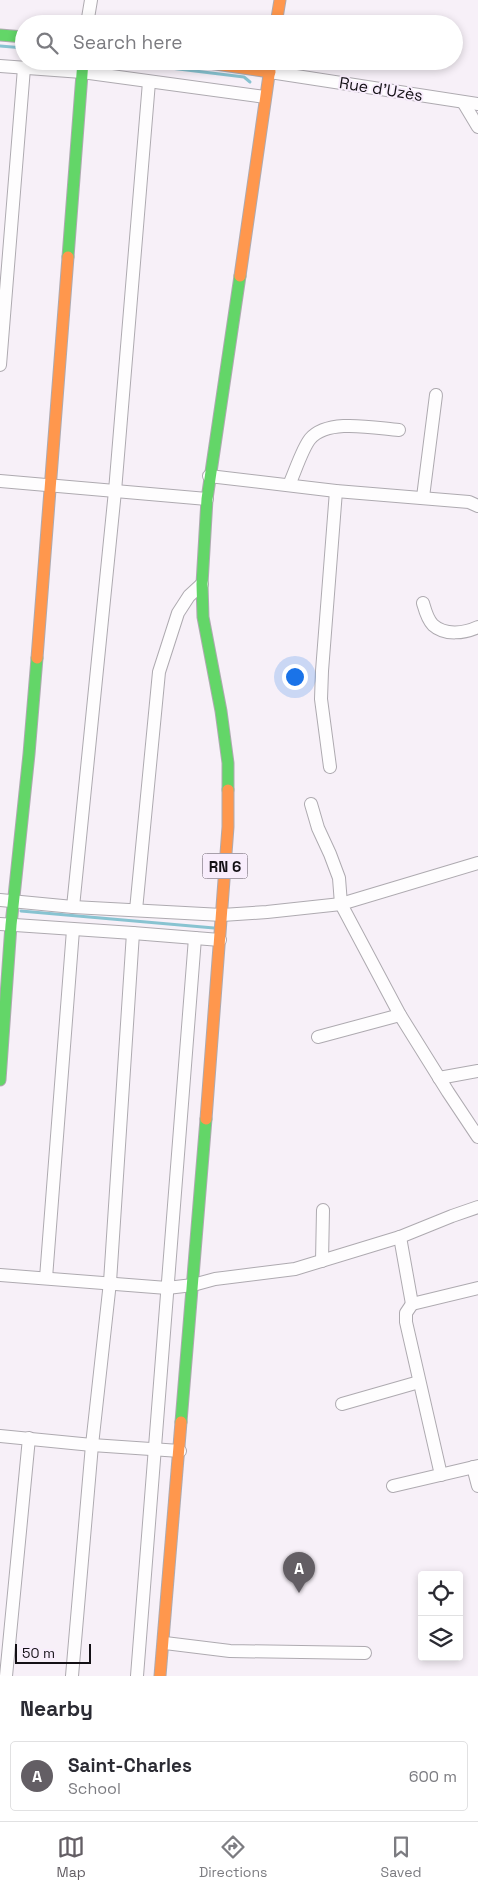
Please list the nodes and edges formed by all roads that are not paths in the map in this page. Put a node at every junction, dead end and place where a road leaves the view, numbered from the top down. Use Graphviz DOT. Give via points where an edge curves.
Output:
graph roads {
  1 [pos="91,0"];
  2 [pos="280,0"];
  3 [pos="89,15"];
  4 [pos="278,15"];
  5 [pos="0,35"];
  6 [pos="15,36"];
  7 [pos="0,66"];
  8 [pos="15,67"];
  9 [pos="24,70"];
  10 [pos="83,70"];
  11 [pos="96,70"];
  12 [pos="270,70"];
  13 [pos="287,70"];
  14 [pos="149,82"];
  15 [pos="265,97"];
  16 [pos="463,102"];
  17 [pos="478,104"];
  18 [pos="478,127"];
  19 [pos="0,365"];
  20 [pos="436,395"];
  21 [pos="399,430"];
  22 [pos="209,476"];
  23 [pos="0,481"];
  24 [pos="289,485"];
  25 [pos="52,486"];
  26 [pos="115,491"];
  27 [pos="336,491"];
  28 [pos="423,497"];
  29 [pos="207,499"];
  30 [pos="478,506"];
  31 [pos="202,584"];
  32 [pos="423,603"];
  33 [pos="478,627"];
  34 [pos="330,766"];
  35 [pos="310,804"];
  36 [pos="478,863"];
  37 [pos="0,900"];
  38 [pos="13,901"];
  39 [pos="341,904"];
  40 [pos="74,907"];
  41 [pos="136,910"];
  42 [pos="222,915"];
  43 [pos="5,924"];
  44 [pos="73,930"];
  45 [pos="133,932"];
  46 [pos="195,938"];
  47 [pos="220,940"];
  48 [pos="400,1015"];
  49 [pos="318,1038"];
  50 [pos="478,1071"];
  51 [pos="439,1078"];
  52 [pos="0,1080"];
  53 [pos="478,1137"];
  54 [pos="478,1208"];
  55 [pos="323,1210"];
  56 [pos="400,1237"];
  57 [pos="322,1262"];
  58 [pos="0,1275"];
  59 [pos="46,1278"];
  60 [pos="110,1282"];
  61 [pos="194,1285"];
  62 [pos="167,1288"];
  63 [pos="478,1288"];
  64 [pos="412,1304"];
  65 [pos="419,1382"];
  66 [pos="342,1404"];
  67 [pos="0,1436"];
  68 [pos="29,1438"];
  69 [pos="92,1445"];
  70 [pos="154,1450"];
  71 [pos="180,1451"];
  72 [pos="476,1466"];
  73 [pos="441,1476"];
  74 [pos="393,1486"];
  75 [pos="478,1486"];
  76 [pos="164,1643"];
  77 [pos="365,1653"];
  78 [pos="6,1676"];
  79 [pos="72,1676"];
  80 [pos="137,1676"];
  81 [pos="160,1676"];
  1 -- 3 [label="street"];
  2 -- 4 [label="main road"];
  5 -- 6 [label="main road"];
  7 -- 8 [label="street"];
  9 -- 19 [label="street"];
  10 -- 25 [label="main road"];
  11 -- 14 [label="street"];
  12 -- 15 [label="main road, RN 6"];
  13 -- 16 [label="street, Rue d'Uzès"];
  14 -- 15 [label="street"];
  14 -- 26 [label="street"];
  15 -- 22 [label="main road, RN 6"];
  16 -- 17 [label="street, Rue d'Uzès"];
  16 -- 18 [label="street"];
  20 -- 28 [label="street"];
  21 -- 24 [label="street" via="333,426 320,430 309,440"];
  22 -- 24 [label="street"];
  22 -- 29 [label="main road, RN 6"];
  23 -- 25 [label="street"];
  24 -- 27 [label="street"];
  25 -- 26 [label="street"];
  25 -- 38 [label="main road"];
  26 -- 29 [label="street"];
  26 -- 40 [label="street"];
  27 -- 28 [label="street"];
  27 -- 34 [label="street" via="322,672"];
  28 -- 30 [label="street"];
  29 -- 31 [label="main road, RN 6"];
  31 -- 41 [label="street" via="178,613 159,672"];
  31 -- 42 [label="main road, RN 6" via="203,617 228,763 228,827"];
  32 -- 33 [label="street" via="432,624 442,630 454,633"];
  35 -- 39 [label="street" via="339,878"];
  36 -- 39 [label="street"];
  37 -- 38 [label="street"];
  38 -- 40 [label="street"];
  38 -- 43 [label="main road"];
  39 -- 42 [label="street"];
  39 -- 48 [label="street"];
  40 -- 41 [label="street"];
  41 -- 42 [label="street"];
  42 -- 47 [label="main road, RN 6"];
  43 -- 44 [label="street"];
  43 -- 52 [label="main road"];
  44 -- 45 [label="street"];
  44 -- 59 [label="street"];
  45 -- 46 [label="street"];
  45 -- 60 [label="street"];
  46 -- 47 [label="street"];
  46 -- 62 [label="street"];
  47 -- 61 [label="main road, RN 6"];
  48 -- 49 [label="street"];
  48 -- 51 [label="street"];
  50 -- 51 [label="street"];
  51 -- 53 [label="street"];
  54 -- 56 [label="street"];
  55 -- 57 [label="street"];
  56 -- 57 [label="street"];
  56 -- 64 [label="street"];
  57 -- 61 [label="street" via="295,1269 215,1278"];
  58 -- 59 [label="street"];
  59 -- 60 [label="street"];
  60 -- 62 [label="street"];
  60 -- 69 [label="street"];
  61 -- 62 [label="street"];
  61 -- 71 [label="main road, RN 6"];
  62 -- 70 [label="street"];
  63 -- 64 [label="street"];
  64 -- 65 [label="street" via="406,1313 406,1322"];
  65 -- 66 [label="street"];
  65 -- 73 [label="street"];
  67 -- 68 [label="street"];
  68 -- 69 [label="street"];
  68 -- 78 [label="street"];
  69 -- 70 [label="street"];
  69 -- 79 [label="street"];
  70 -- 71 [label="street"];
  70 -- 80 [label="street"];
  71 -- 76 [label="main road, RN 6"];
  72 -- 73 [label="street"];
  72 -- 75 [label="street"];
  73 -- 74 [label="street"];
  76 -- 77 [label="street" via="230,1651"];
  76 -- 81 [label="main road, RN 6"];
}
